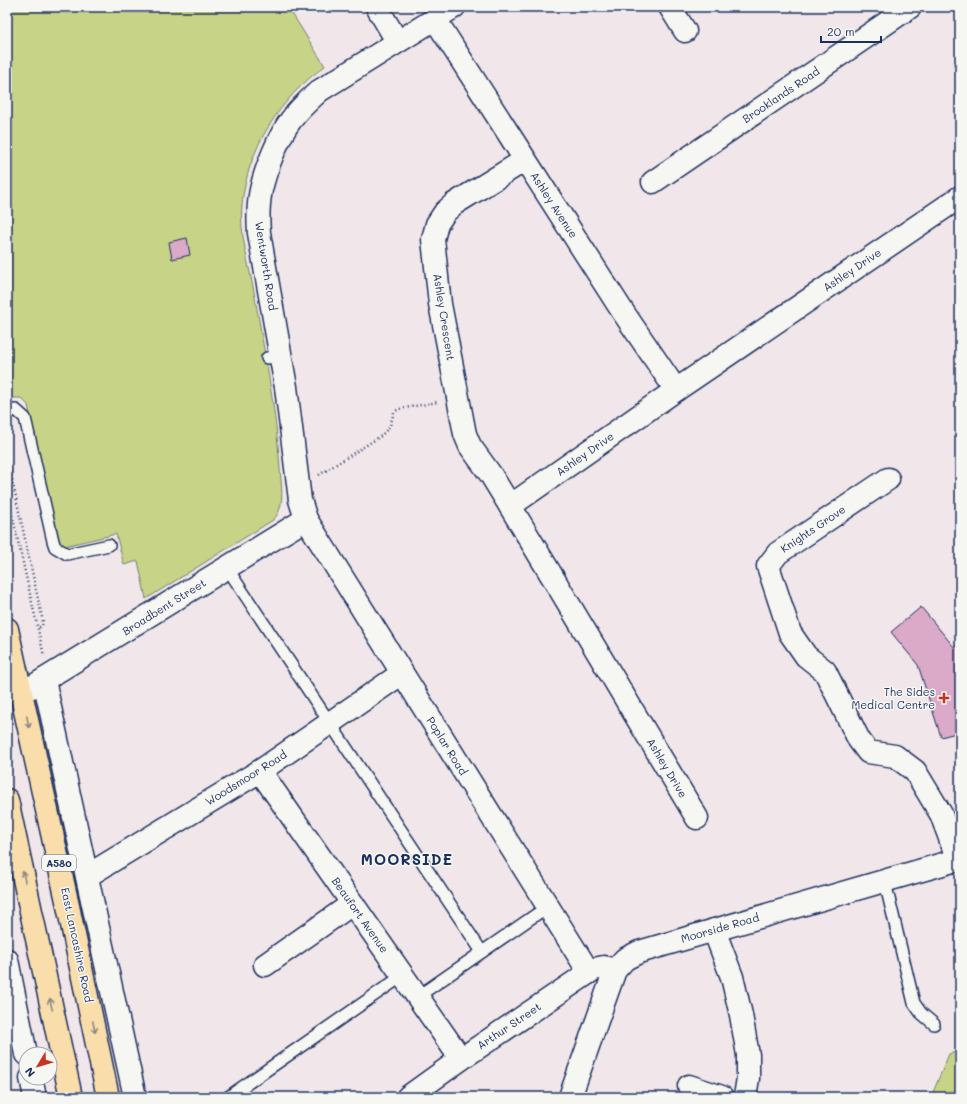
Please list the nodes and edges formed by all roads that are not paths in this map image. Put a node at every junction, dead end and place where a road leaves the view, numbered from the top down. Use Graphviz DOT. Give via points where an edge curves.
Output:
graph roads {
  1 [pos="377,7"];
  2 [pos="454,7"];
  3 [pos="670,7"];
  4 [pos="910,7"];
  5 [pos="435,19"];
  6 [pos="685,31"];
  7 [pos="398,41"];
  8 [pos="525,160"];
  9 [pos="653,182"];
  10 [pos="960,197"];
  11 [pos="676,390"];
  12 [pos="7,411"];
  13 [pos="888,479"];
  14 [pos="510,506"];
  15 [pos="306,519"];
  16 [pos="109,545"];
  17 [pos="227,568"];
  18 [pos="7,629"];
  19 [pos="401,674"];
  20 [pos="44,680"];
  21 [pos="22,693"];
  22 [pos="330,722"];
  23 [pos="260,771"];
  24 [pos="7,800"];
  25 [pos="697,818"];
  26 [pos="959,860"];
  27 [pos="87,876"];
  28 [pos="885,882"];
  29 [pos="352,904"];
  30 [pos="547,907"];
  31 [pos="714,930"];
  32 [pos="482,952"];
  33 [pos="7,960"];
  34 [pos="265,965"];
  35 [pos="615,970"];
  36 [pos="588,973"];
  37 [pos="402,976"];
  38 [pos="417,997"];
  39 [pos="934,1024"];
  40 [pos="24,1046"];
  41 [pos="461,1059"];
  42 [pos="33,1086"];
  43 [pos="689,1086"];
  44 [pos="35,1097"];
  45 [pos="71,1097"];
  46 [pos="108,1097"];
  47 [pos="135,1097"];
  48 [pos="228,1097"];
  49 [pos="408,1097"];
  50 [pos="570,1097"];
  51 [pos="722,1097"];
  52 [pos="745,1097"];
  1 -- 7 [label="street"];
  2 -- 5 [label="street, Wentworth Road"];
  3 -- 6 [label="street"];
  4 -- 9 [label="street, Brooklands Road"];
  5 -- 7 [label="street, Wentworth Road"];
  5 -- 8 [label="street, Ashley Avenue"];
  7 -- 15 [label="street, Wentworth Road" via="319,91 303,106 290,121 275,149 261,190 253,234 273,357 286,387 300,500"];
  8 -- 11 [label="street, Ashley Avenue"];
  8 -- 14 [label="street, Ashley Crescent" via="454,204 437,224 433,239 440,304 462,424 468,440"];
  10 -- 11 [label="street, Ashley Drive"];
  11 -- 14 [label="street, Ashley Drive"];
  12 -- 16 [label="lane" via="16,410 25,418 56,547 67,554"];
  13 -- 26 [label="street, Knights Grove" via="778,553 768,566 790,633 806,656 825,671 859,740 868,752 895,756 915,771 941,814"];
  14 -- 25 [label="street, Ashley Drive"];
  15 -- 17 [label="street, Broadbent Street"];
  15 -- 19 [label="street, Poplar Road"];
  17 -- 20 [label="street, Broadbent Street"];
  17 -- 22 [label="lane"];
  18 -- 21 [label="highway, East Lancashire Road / A580"];
  19 -- 22 [label="street, Woodsmoor Road"];
  19 -- 30 [label="street, Poplar Road"];
  20 -- 21 [label="street, Broadbent Street"];
  20 -- 27 [label="street"];
  21 -- 46 [label="highway, East Lancashire Road / A580, one-way"];
  22 -- 23 [label="street, Woodsmoor Road"];
  22 -- 32 [label="lane"];
  23 -- 27 [label="street, Woodsmoor Road"];
  23 -- 29 [label="street, Beaufort Avenue"];
  45 -- 24 [label="highway, one-way"];
  26 -- 28 [label="street, Moorside Road"];
  27 -- 47 [label="street"];
  28 -- 31 [label="street, Moorside Road"];
  28 -- 39 [label="lane" via="914,1003"];
  29 -- 34 [label="street"];
  29 -- 37 [label="street, Beaufort Avenue"];
  30 -- 32 [label="lane"];
  30 -- 36 [label="street, Poplar Road"];
  31 -- 35 [label="street, Moorside Road" via="639,952 625,959"];
  31 -- 52 [label="street" via="732,977 741,1015 748,1055"];
  32 -- 38 [label="lane"];
  33 -- 40 [label="street"];
  35 -- 36 [label="street, Arthur Street" via="602,967"];
  35 -- 50 [label="street, Moorside Road"];
  36 -- 41 [label="street, Arthur Street"];
  37 -- 38 [label="street, Beaufort Avenue"];
  37 -- 48 [label="lane"];
  38 -- 41 [label="street, Beaufort Avenue"];
  41 -- 49 [label="street, Arthur Street"];
  42 -- 44 [label="street"];
  43 -- 51 [label="street"];
}
